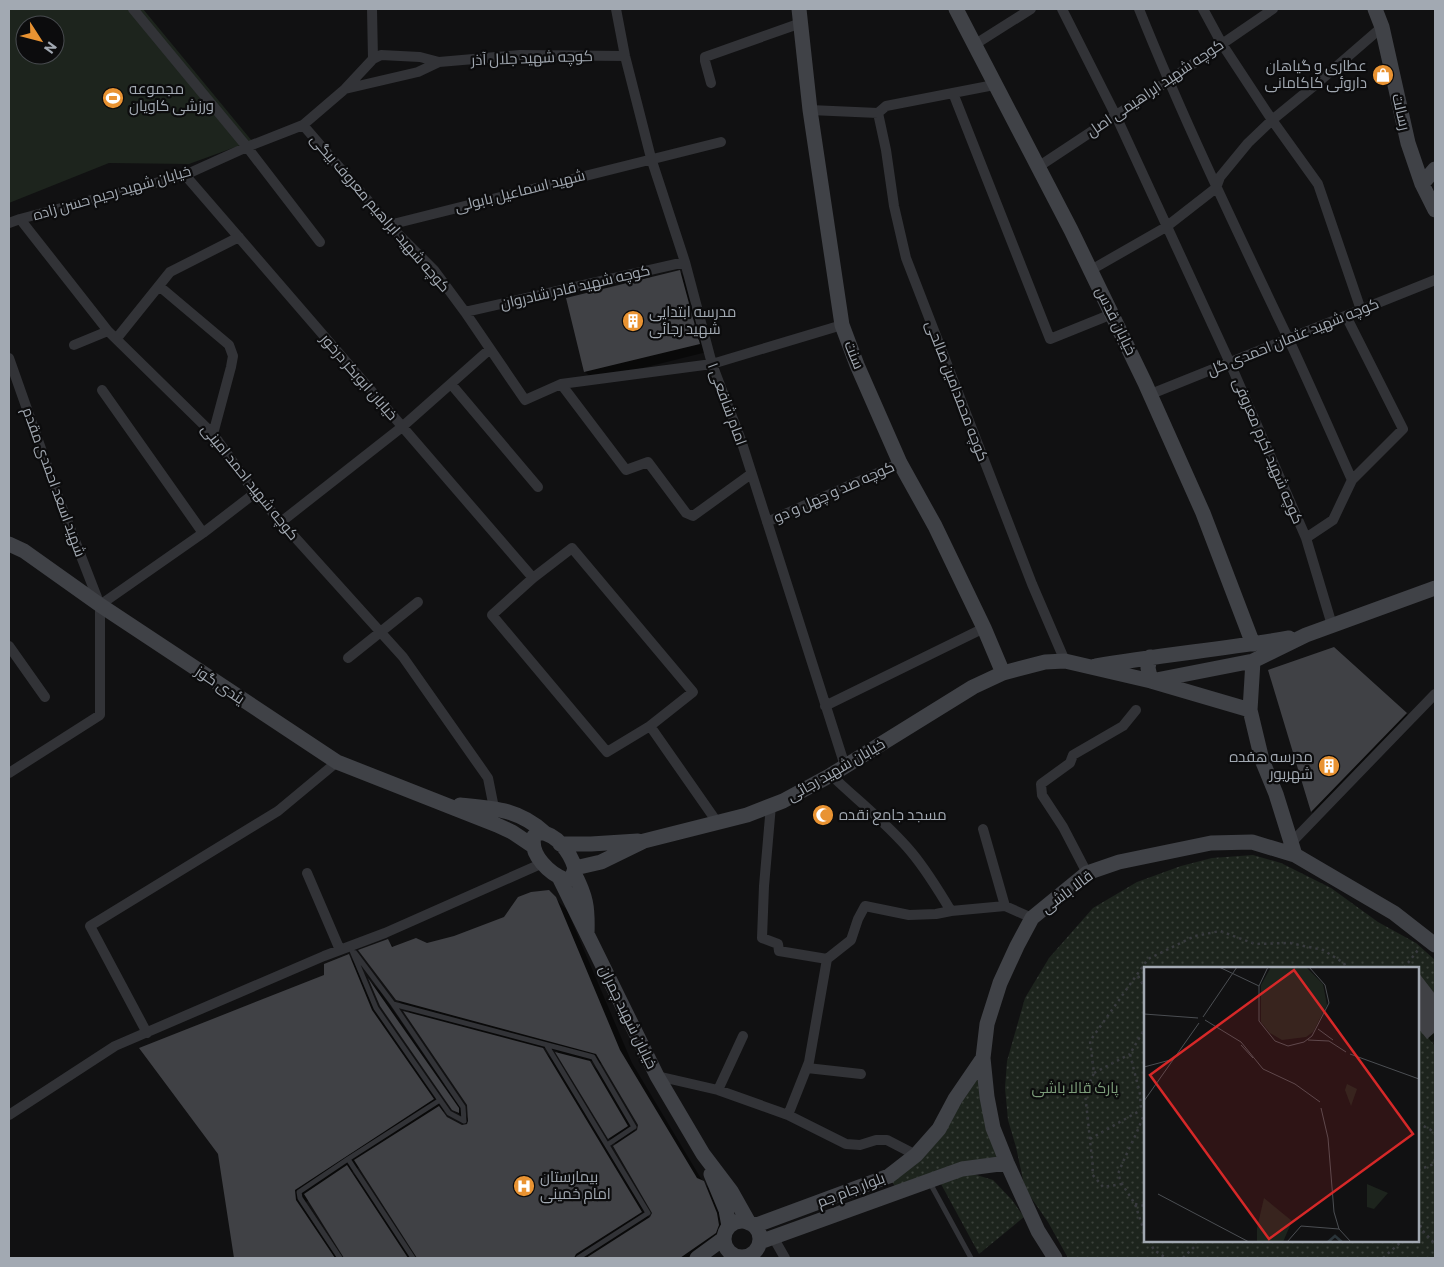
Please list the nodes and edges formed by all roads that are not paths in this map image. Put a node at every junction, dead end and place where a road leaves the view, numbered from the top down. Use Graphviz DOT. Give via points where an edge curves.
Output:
graph roads {
  1 [pos="133,9"];
  2 [pos="372,9"];
  3 [pos="616,9"];
  4 [pos="956,9"];
  5 [pos="1031,9"];
  6 [pos="1062,9"];
  7 [pos="1139,9"];
  8 [pos="1203,9"];
  9 [pos="1271,9"];
  10 [pos="1375,9"];
  11 [pos="800,16"];
  12 [pos="1382,27"];
  13 [pos="1222,44"];
  14 [pos="974,45"];
  15 [pos="625,56"];
  16 [pos="373,59"];
  17 [pos="439,62"];
  18 [pos="1168,81"];
  19 [pos="711,83"];
  20 [pos="994,85"];
  21 [pos="345,89"];
  22 [pos="953,93"];
  23 [pos="810,110"];
  24 [pos="878,112"];
  25 [pos="1116,116"];
  26 [pos="1272,120"];
  27 [pos="303,125"];
  28 [pos="721,142"];
  29 [pos="247,147"];
  30 [pos="651,158"];
  31 [pos="1038,168"];
  32 [pos="1435,169"];
  33 [pos="185,175"];
  34 [pos="1422,184"];
  35 [pos="1216,188"];
  36 [pos="1435,208"];
  37 [pos="20,219"];
  38 [pos="9,223"];
  39 [pos="389,225"];
  40 [pos="1166,227"];
  41 [pos="239,237"];
  42 [pos="320,242"];
  43 [pos="685,262"];
  44 [pos="1091,270"];
  45 [pos="1435,280"];
  46 [pos="160,286"];
  47 [pos="1361,310"];
  48 [pos="465,312"];
  49 [pos="1112,314"];
  50 [pos="1346,316"];
  51 [pos="842,325"];
  52 [pos="108,331"];
  53 [pos="117,338"];
  54 [pos="1289,340"];
  55 [pos="74,345"];
  56 [pos="490,349"];
  57 [pos="9,358"];
  58 [pos="1230,363"];
  59 [pos="712,364"];
  60 [pos="451,384"];
  61 [pos="561,384"];
  62 [pos="102,390"];
  63 [pos="1151,394"];
  64 [pos="402,427"];
  65 [pos="213,434"];
  66 [pos="900,463"];
  67 [pos="751,474"];
  68 [pos="1352,480"];
  69 [pos="538,487"];
  70 [pos="255,493"];
  71 [pos="281,522"];
  72 [pos="767,522"];
  73 [pos="203,533"];
  74 [pos="1306,538"];
  75 [pos="9,544"];
  76 [pos="533,578"];
  77 [pos="1435,588"];
  78 [pos="418,602"];
  79 [pos="100,605"];
  80 [pos="1332,625"];
  81 [pos="984,628"];
  82 [pos="380,632"];
  83 [pos="1306,635"];
  84 [pos="1253,644"];
  85 [pos="9,646"];
  86 [pos="1150,657"];
  87 [pos="348,658"];
  88 [pos="1065,661"];
  89 [pos="1253,661"];
  90 [pos="1090,667"];
  91 [pos="1003,673"];
  92 [pos="1152,681"];
  93 [pos="1435,694"];
  94 [pos="45,697"];
  95 [pos="825,706"];
  96 [pos="1136,710"];
  97 [pos="1250,710"];
  98 [pos="650,726"];
  99 [pos="337,762"];
  100 [pos="845,766"];
  101 [pos="9,773"];
  102 [pos="831,775"];
  103 [pos="443,804"];
  104 [pos="771,805"];
  105 [pos="494,808"];
  106 [pos="717,822"];
  107 [pos="984,830"];
  108 [pos="545,832"];
  109 [pos="644,841"];
  110 [pos="560,844"];
  111 [pos="533,846"];
  112 [pos="1293,849"];
  113 [pos="543,863"];
  114 [pos="574,870"];
  115 [pos="307,873"];
  116 [pos="1087,873"];
  117 [pos="559,877"];
  118 [pos="1004,906"];
  119 [pos="951,911"];
  120 [pos="1032,918"];
  121 [pos="588,934"];
  122 [pos="1432,940"];
  123 [pos="350,946"];
  124 [pos="340,950"];
  125 [pos="827,959"];
  126 [pos="393,1004"];
  127 [pos="146,1033"];
  128 [pos="743,1036"];
  129 [pos="547,1046"];
  130 [pos="983,1058"];
  131 [pos="806,1068"];
  132 [pos="861,1074"];
  133 [pos="657,1076"];
  134 [pos="718,1090"];
  135 [pos="440,1100"];
  136 [pos="9,1115"];
  137 [pos="788,1115"];
  138 [pos="607,1145"];
  139 [pos="703,1154"];
  140 [pos="916,1155"];
  141 [pos="348,1159"];
  142 [pos="1007,1163"];
  143 [pos="929,1180"];
  144 [pos="752,1224"];
  145 [pos="726,1232"];
  146 [pos="763,1246"];
  147 [pos="732,1257"];
  148 [pos="340,1258"];
  149 [pos="413,1258"];
  150 [pos="578,1258"];
  151 [pos="696,1258"];
  152 [pos="785,1258"];
  153 [pos="972,1258"];
  154 [pos="1055,1258"];
  1 -- 29 [label="street"];
  2 -- 16 [label="street"];
  3 -- 15 [label="street, امام شافعی ۱"];
  4 -- 14 [label="main road, خیابان قدس"];
  5 -- 14 [label="street"];
  6 -- 25 [label="street, کوچه شهید اکرم معروفی"];
  7 -- 18 [label="street"];
  8 -- 13 [label="street"];
  9 -- 13 [label="street, کوچه شهید ابراهیمی اصل"];
  10 -- 12 [label="main road, رسالت"];
  11 -- 19 [label="street" via="705,57"];
  11 -- 23 [label="main road, سنت"];
  12 -- 26 [label="street"];
  12 -- 34 [label="main road, رسالت" via="1408,143"];
  13 -- 18 [label="street, کوچه شهید ابراهیمی اصل"];
  13 -- 26 [label="street"];
  14 -- 20 [label="main road, خیابان قدس"];
  15 -- 17 [label="street, کوچه شهید جلال آذر" via="520,55"];
  15 -- 30 [label="street, امام شافعی ۱"];
  16 -- 17 [label="street" via="381,54 396,54"];
  16 -- 21 [label="street, خیابان شهید رحیم حسن زاده"];
  17 -- 21 [label="street" via="418,72"];
  18 -- 25 [label="street, کوچه شهید ابراهیمی اصل"];
  18 -- 35 [label="street"];
  20 -- 22 [label="street"];
  20 -- 31 [label="main road, خیابان قدس"];
  21 -- 27 [label="street, خیابان شهید رحیم حسن زاده"];
  22 -- 24 [label="street" via="886,106"];
  22 -- 49 [label="street" via="1050,339"];
  23 -- 24 [label="street"];
  23 -- 51 [label="main road, سنت"];
  24 -- 88 [label="street, کوچه محمدامین صالحی" via="906,258"];
  25 -- 31 [label="street, کوچه شهید ابراهیمی اصل"];
  25 -- 40 [label="street, کوچه شهید اکرم معروفی"];
  26 -- 35 [label="street" via="1248,143 1220,177"];
  26 -- 47 [label="street" via="1318,184"];
  27 -- 29 [label="street, خیابان شهید رحیم حسن زاده"];
  27 -- 39 [label="street, کوچه شهید ابراهیم معروف بیگی"];
  28 -- 30 [label="street, شهید اسماعیل بابولی"];
  29 -- 33 [label="street, خیابان شهید رحیم حسن زاده"];
  29 -- 42 [label="street"];
  30 -- 39 [label="street, شهید اسماعیل بابولی"];
  30 -- 43 [label="street, امام شافعی ۱"];
  31 -- 44 [label="main road, خیابان قدس"];
  32 -- 34 [label="main road"];
  33 -- 37 [label="street, خیابان شهید رحیم حسن زاده"];
  33 -- 41 [label="street, خیابان ابوبکر درخور"];
  34 -- 36 [label="main road, رسالت"];
  35 -- 40 [label="street"];
  35 -- 54 [label="street"];
  37 -- 38 [label="street, خیابان شهید رحیم حسن زاده"];
  37 -- 52 [label="street, کوچه شهید احمد امینی"];
  39 -- 48 [label="street, کوچه شهید ابراهیم معروف بیگی" via="434,270"];
  40 -- 44 [label="street"];
  40 -- 58 [label="street, کوچه شهید اکرم معروفی"];
  41 -- 46 [label="street" via="170,272"];
  41 -- 64 [label="street, خیابان ابوبکر درخور"];
  43 -- 48 [label="street, کوچه شهید قادر شادروان"];
  43 -- 59 [label="street, امام شافعی ۱"];
  44 -- 49 [label="main road, خیابان قدس"];
  45 -- 47 [label="street, کوچه شهید عثمان احمدی گل"];
  46 -- 53 [label="street"];
  46 -- 65 [label="street" via="229,345 233,356"];
  47 -- 50 [label="street, کوچه شهید عثمان احمدی گل"];
  48 -- 56 [label="street, کوچه شهید ابراهیم معروف بیگی"];
  49 -- 63 [label="main road, خیابان قدس"];
  50 -- 54 [label="street, کوچه شهید عثمان احمدی گل"];
  50 -- 68 [label="street" via="1403,429"];
  51 -- 59 [label="street"];
  51 -- 66 [label="main road, سنت"];
  52 -- 53 [label="street, کوچه شهید احمد امینی"];
  52 -- 55 [label="street"];
  53 -- 65 [label="street, کوچه شهید احمد امینی"];
  54 -- 58 [label="street, کوچه شهید عثمان احمدی گل"];
  54 -- 68 [label="street"];
  56 -- 60 [label="street"];
  56 -- 61 [label="street, کوچه شهید ابراهیم معروف بیگی" via="525,400"];
  57 -- 79 [label="street, شهید اسعد احمدی مقدم"];
  58 -- 63 [label="street, کوچه شهید عثمان احمدی گل"];
  58 -- 74 [label="street, کوچه شهید اکرم معروفی"];
  59 -- 61 [label="street"];
  59 -- 67 [label="street, امام شافعی ۱"];
  60 -- 64 [label="street"];
  60 -- 69 [label="street"];
  61 -- 67 [label="street" via="626,470 648,462 686,513 693,516"];
  62 -- 73 [label="street"];
  63 -- 84 [label="main road, خیابان قدس" via="1203,513"];
  64 -- 71 [label="street"];
  64 -- 76 [label="street, خیابان ابوبکر درخور"];
  65 -- 70 [label="street, کوچه شهید احمد امینی"];
  66 -- 72 [label="street, کوچه صد و چهل و دو"];
  66 -- 81 [label="main road, سنت" via="935,526"];
  67 -- 72 [label="street, امام شافعی ۱"];
  68 -- 74 [label="street" via="1333,520"];
  70 -- 71 [label="street, کوچه شهید احمد امینی"];
  70 -- 73 [label="street"];
  71 -- 82 [label="street, کوچه شهید احمد امینی"];
  72 -- 95 [label="street, امام شافعی ۱"];
  73 -- 79 [label="street"];
  74 -- 80 [label="street, کوچه شهید اکرم معروفی"];
  75 -- 79 [label="main road, یئدی گوز" via="24,551"];
  76 -- 98 [label="street" via="492,615 607,752"];
  76 -- 98 [label="street" via="572,548 693,692"];
  77 -- 80 [label="main road"];
  78 -- 82 [label="street"];
  79 -- 99 [label="main road, یئدی گوز"];
  79 -- 101 [label="street" via="100,715"];
  80 -- 83 [label="main road"];
  81 -- 91 [label="main road, سنت"];
  81 -- 95 [label="street"];
  82 -- 87 [label="street"];
  82 -- 105 [label="street, کوچه شهید احمد امینی" via="403,656 488,778"];
  83 -- 84 [label="main road, خیابان شهید رجائی"];
  83 -- 89 [label="main road, خیابان شهید رجائی"];
  84 -- 86 [label="main road, خیابان شهید رجائی"];
  85 -- 94 [label="street"];
  86 -- 90 [label="main road, خیابان شهید رجائی"];
  86 -- 92 [label="main road" via="1148,668"];
  88 -- 90 [label="main road, خیابان شهید رجائی"];
  88 -- 91 [label="main road, خیابان شهید رجائی" via="1045,662"];
  89 -- 92 [label="main road, خیابان شهید رجائی"];
  89 -- 97 [label="main road"];
  90 -- 92 [label="main road, خیابان شهید رجائی"];
  91 -- 100 [label="main road, خیابان شهید رجائی" via="973,687"];
  92 -- 97 [label="main road"];
  93 -- 112 [label="street"];
  95 -- 100 [label="street, امام شافعی ۱"];
  96 -- 116 [label="street" via="1123,726 1073,754 1070,763 1041,784 1042,795"];
  97 -- 112 [label="main road" via="1262,760"];
  98 -- 106 [label="street"];
  99 -- 103 [label="main road, یئدی گوز"];
  99 -- 127 [label="street" via="278,811 90,926"];
  100 -- 102 [label="main road, خیابان شهید رجائی"];
  102 -- 104 [label="main road, خیابان شهید رجائی"];
  102 -- 119 [label="street" via="912,853"];
  103 -- 105 [label="main road"];
  103 -- 111 [label="main road, یئدی گوز" via="512,832"];
  104 -- 106 [label="main road, خیابان شهید رجائی"];
  104 -- 125 [label="street" via="762,938 778,944 779,951"];
  105 -- 108 [label="main road" via="518,814"];
  106 -- 109 [label="main road, خیابان شهید رجائی"];
  107 -- 118 [label="street"];
  108 -- 110 [label="main road"];
  108 -- 111 [label="main road" via="536,834"];
  109 -- 110 [label="main road"];
  109 -- 114 [label="main road, خیابان شهید رجائی" via="601,862"];
  110 -- 114 [label="main road" via="570,856"];
  111 -- 113 [label="main road"];
  112 -- 116 [label="main road, قالا باشی" via="1252,842 1211,843 1119,862"];
  112 -- 122 [label="main road, قالا باشی"];
  113 -- 117 [label="main road"];
  113 -- 123 [label="street"];
  114 -- 117 [label="main road, خیابان شهید رجائی" via="569,879"];
  114 -- 121 [label="main road" via="586,901"];
  115 -- 124 [label="street"];
  116 -- 120 [label="main road, قالا باشی"];
  117 -- 121 [label="main road, خیابان شهید چمران"];
  118 -- 119 [label="street"];
  118 -- 120 [label="street"];
  119 -- 125 [label="street" via="909,915 865,906 852,940"];
  120 -- 130 [label="main road, قالا باشی" via="1000,983 987,1024"];
  121 -- 133 [label="main road, خیابان شهید چمران"];
  123 -- 124 [label="street"];
  123 -- 126 [label="lane"];
  123 -- 135 [label="lane" via="376,1008"];
  124 -- 127 [label="street"];
  125 -- 131 [label="street"];
  126 -- 129 [label="lane"];
  126 -- 135 [label="lane" via="463,1107 464,1121 449,1112"];
  127 -- 136 [label="street" via="115,1046"];
  128 -- 134 [label="street"];
  129 -- 138 [label="lane"];
  129 -- 138 [label="lane" via="592,1057 602,1073 634,1127"];
  130 -- 140 [label="main road, بلوار جام جم" via="939,1129"];
  130 -- 142 [label="main road, قالا باشی" via="993,1128"];
  131 -- 132 [label="street"];
  131 -- 137 [label="street"];
  133 -- 134 [label="street"];
  133 -- 139 [label="main road, خیابان شهید چمران"];
  134 -- 137 [label="street"];
  135 -- 141 [label="lane"];
  137 -- 140 [label="street" via="846,1144 887,1140"];
  138 -- 150 [label="lane" via="648,1213"];
  139 -- 144 [label="main road, خیابان شهید چمران"];
  139 -- 145 [label="main road, خیابان شهید چمران" via="726,1210"];
  140 -- 144 [label="main road, بلوار جام جم" via="889,1176"];
  141 -- 148 [label="lane" via="299,1192"];
  141 -- 149 [label="lane"];
  142 -- 143 [label="main road, بلوار جام جم" via="962,1169"];
  142 -- 154 [label="main road, قالا باشی" via="1038,1231"];
  143 -- 146 [label="main road, بلوار جام جم"];
  143 -- 153 [label="lane"];
  144 -- 145 [label="main road" via="739,1221"];
  144 -- 146 [label="main road"];
  145 -- 147 [label="main road" via="727,1250"];
  145 -- 151 [label="main road"];
  146 -- 147 [label="main road" via="749,1256"];
  146 -- 152 [label="street"];
}
